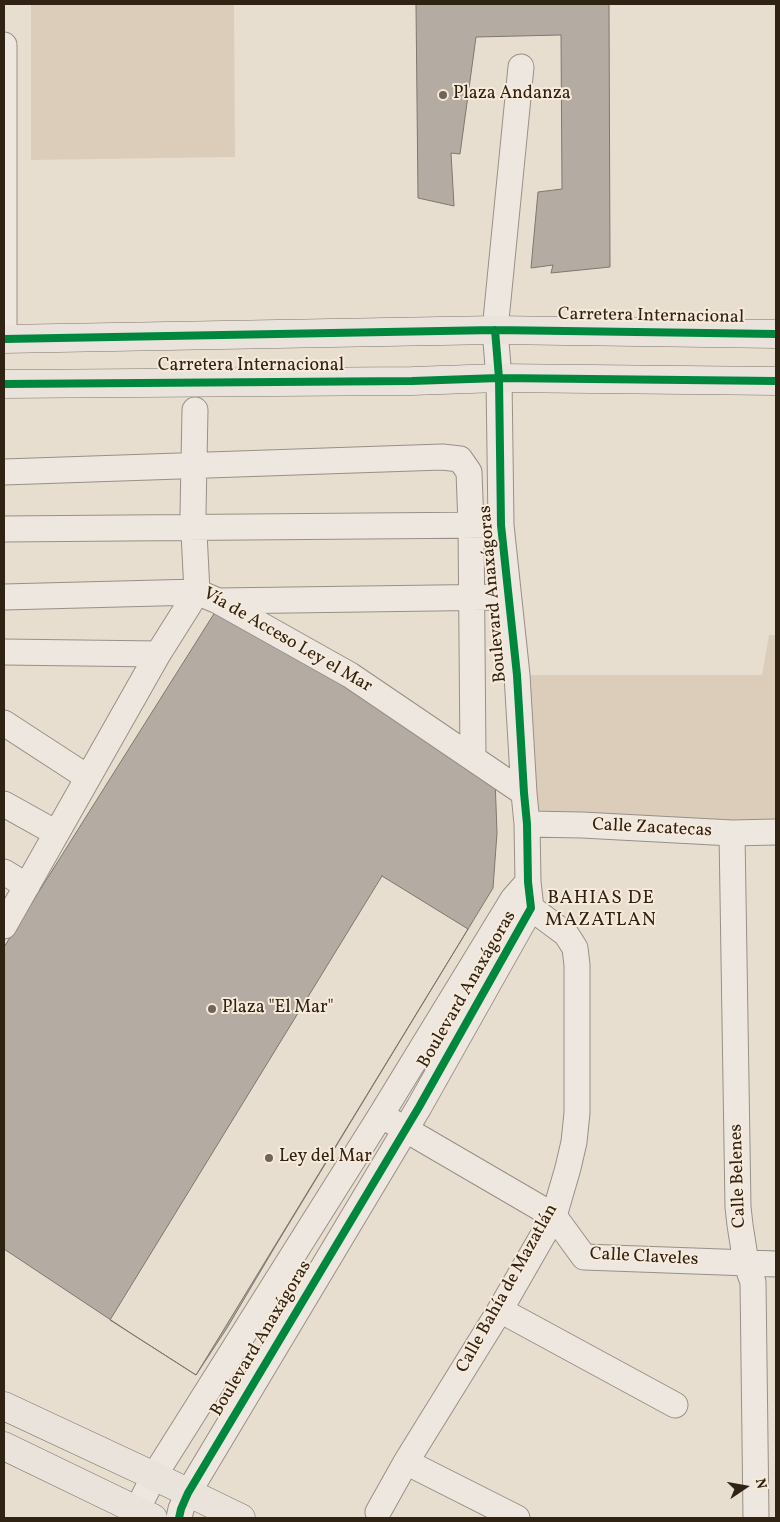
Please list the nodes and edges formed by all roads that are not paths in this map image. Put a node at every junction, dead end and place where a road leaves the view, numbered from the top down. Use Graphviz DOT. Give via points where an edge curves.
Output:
graph roads {
  1 [pos="4,45"];
  2 [pos="521,67"];
  3 [pos="495,330"];
  4 [pos="776,334"];
  5 [pos="4,339"];
  6 [pos="499,378"];
  7 [pos="776,381"];
  8 [pos="4,384"];
  9 [pos="195,410"];
  10 [pos="194,466"];
  11 [pos="4,472"];
  12 [pos="471,525"];
  13 [pos="501,525"];
  14 [pos="194,527"];
  15 [pos="4,529"];
  16 [pos="208,596"];
  17 [pos="4,597"];
  18 [pos="508,597"];
  19 [pos="471,598"];
  20 [pos="4,652"];
  21 [pos="158,654"];
  22 [pos="4,723"];
  23 [pos="473,758"];
  24 [pos="87,777"];
  25 [pos="524,793"];
  26 [pos="4,804"];
  27 [pos="527,824"];
  28 [pos="776,832"];
  29 [pos="56,833"];
  30 [pos="732,833"];
  31 [pos="4,872"];
  32 [pos="27,886"];
  33 [pos="524,896"];
  34 [pos="4,926"];
  35 [pos="381,1115"];
  36 [pos="405,1129"];
  37 [pos="554,1216"];
  38 [pos="746,1263"];
  39 [pos="776,1264"];
  40 [pos="500,1310"];
  41 [pos="675,1405"];
  42 [pos="4,1406"];
  43 [pos="4,1446"];
  44 [pos="406,1462"];
  45 [pos="154,1476"];
  46 [pos="188,1493"];
  47 [pos="378,1512"];
  48 [pos="141,1515"];
  49 [pos="179,1518"];
  50 [pos="241,1518"];
  51 [pos="517,1518"];
  52 [pos="756,1518"];
  1 -- 5 [label="street"];
  2 -- 3 [label="street"];
  3 -- 4 [label="main road, Carretera Internacional"];
  3 -- 5 [label="main road, Carretera Internacional"];
  3 -- 6 [label="street"];
  6 -- 7 [label="main road, Carretera Internacional"];
  6 -- 8 [label="main road, Carretera Internacional"];
  6 -- 13 [label="street, Boulevard Anaxágoras"];
  9 -- 10 [label="street, Vía de Acceso Ley el Mar"];
  10 -- 11 [label="street"];
  10 -- 12 [label="street" via="460,459 469,472"];
  10 -- 14 [label="street, Vía de Acceso Ley el Mar"];
  12 -- 13 [label="street"];
  12 -- 14 [label="street"];
  12 -- 19 [label="street"];
  13 -- 18 [label="street, Boulevard Anaxágoras"];
  14 -- 15 [label="street"];
  14 -- 16 [label="street, Vía de Acceso Ley el Mar"];
  16 -- 17 [label="street"];
  16 -- 19 [label="street"];
  16 -- 21 [label="street"];
  16 -- 23 [label="street, Vía de Acceso Ley el Mar" via="350,675"];
  18 -- 19 [label="street"];
  18 -- 25 [label="street, Boulevard Anaxágoras" via="517,675"];
  19 -- 23 [label="street"];
  20 -- 21 [label="street"];
  21 -- 24 [label="street"];
  22 -- 24 [label="street"];
  23 -- 25 [label="street, Vía de Acceso Ley el Mar"];
  24 -- 29 [label="street"];
  25 -- 27 [label="street, Boulevard Anaxágoras"];
  26 -- 29 [label="street"];
  27 -- 30 [label="street, Calle Zacatecas"];
  27 -- 33 [label="street, Boulevard Anaxágoras"];
  28 -- 30 [label="street, Calle Zacatecas"];
  29 -- 32 [label="street"];
  30 -- 38 [label="street, Calle Belenes" via="738,1207"];
  31 -- 32 [label="street"];
  32 -- 34 [label="street"];
  33 -- 35 [label="street, Boulevard Anaxágoras"];
  33 -- 36 [label="street, Boulevard Anaxágoras"];
  33 -- 37 [label="street, Calle Bahía de Mazatlán" via="566,934 575,948 577,965 577,1113 574,1142"];
  35 -- 36 [label="street, Calle Claveles"];
  35 -- 45 [label="street, Boulevard Anaxágoras"];
  36 -- 37 [label="street, Calle Claveles"];
  36 -- 46 [label="street, Boulevard Anaxágoras"];
  37 -- 38 [label="street, Calle Claveles" via="584,1257"];
  37 -- 40 [label="street, Calle Bahía de Mazatlán"];
  38 -- 39 [label="street, Calle Claveles"];
  38 -- 52 [label="street, Calle Belenes" via="753,1282"];
  40 -- 41 [label="street"];
  40 -- 44 [label="street, Calle Bahía de Mazatlán"];
  42 -- 45 [label="main road"];
  43 -- 48 [label="main road"];
  44 -- 47 [label="street, Calle Bahía de Mazatlán"];
  44 -- 51 [label="street"];
  45 -- 46 [label="main road"];
  45 -- 48 [label="street, Boulevard Anaxágoras"];
  46 -- 49 [label="street, Boulevard Anaxágoras"];
  46 -- 50 [label="main road"];
}
